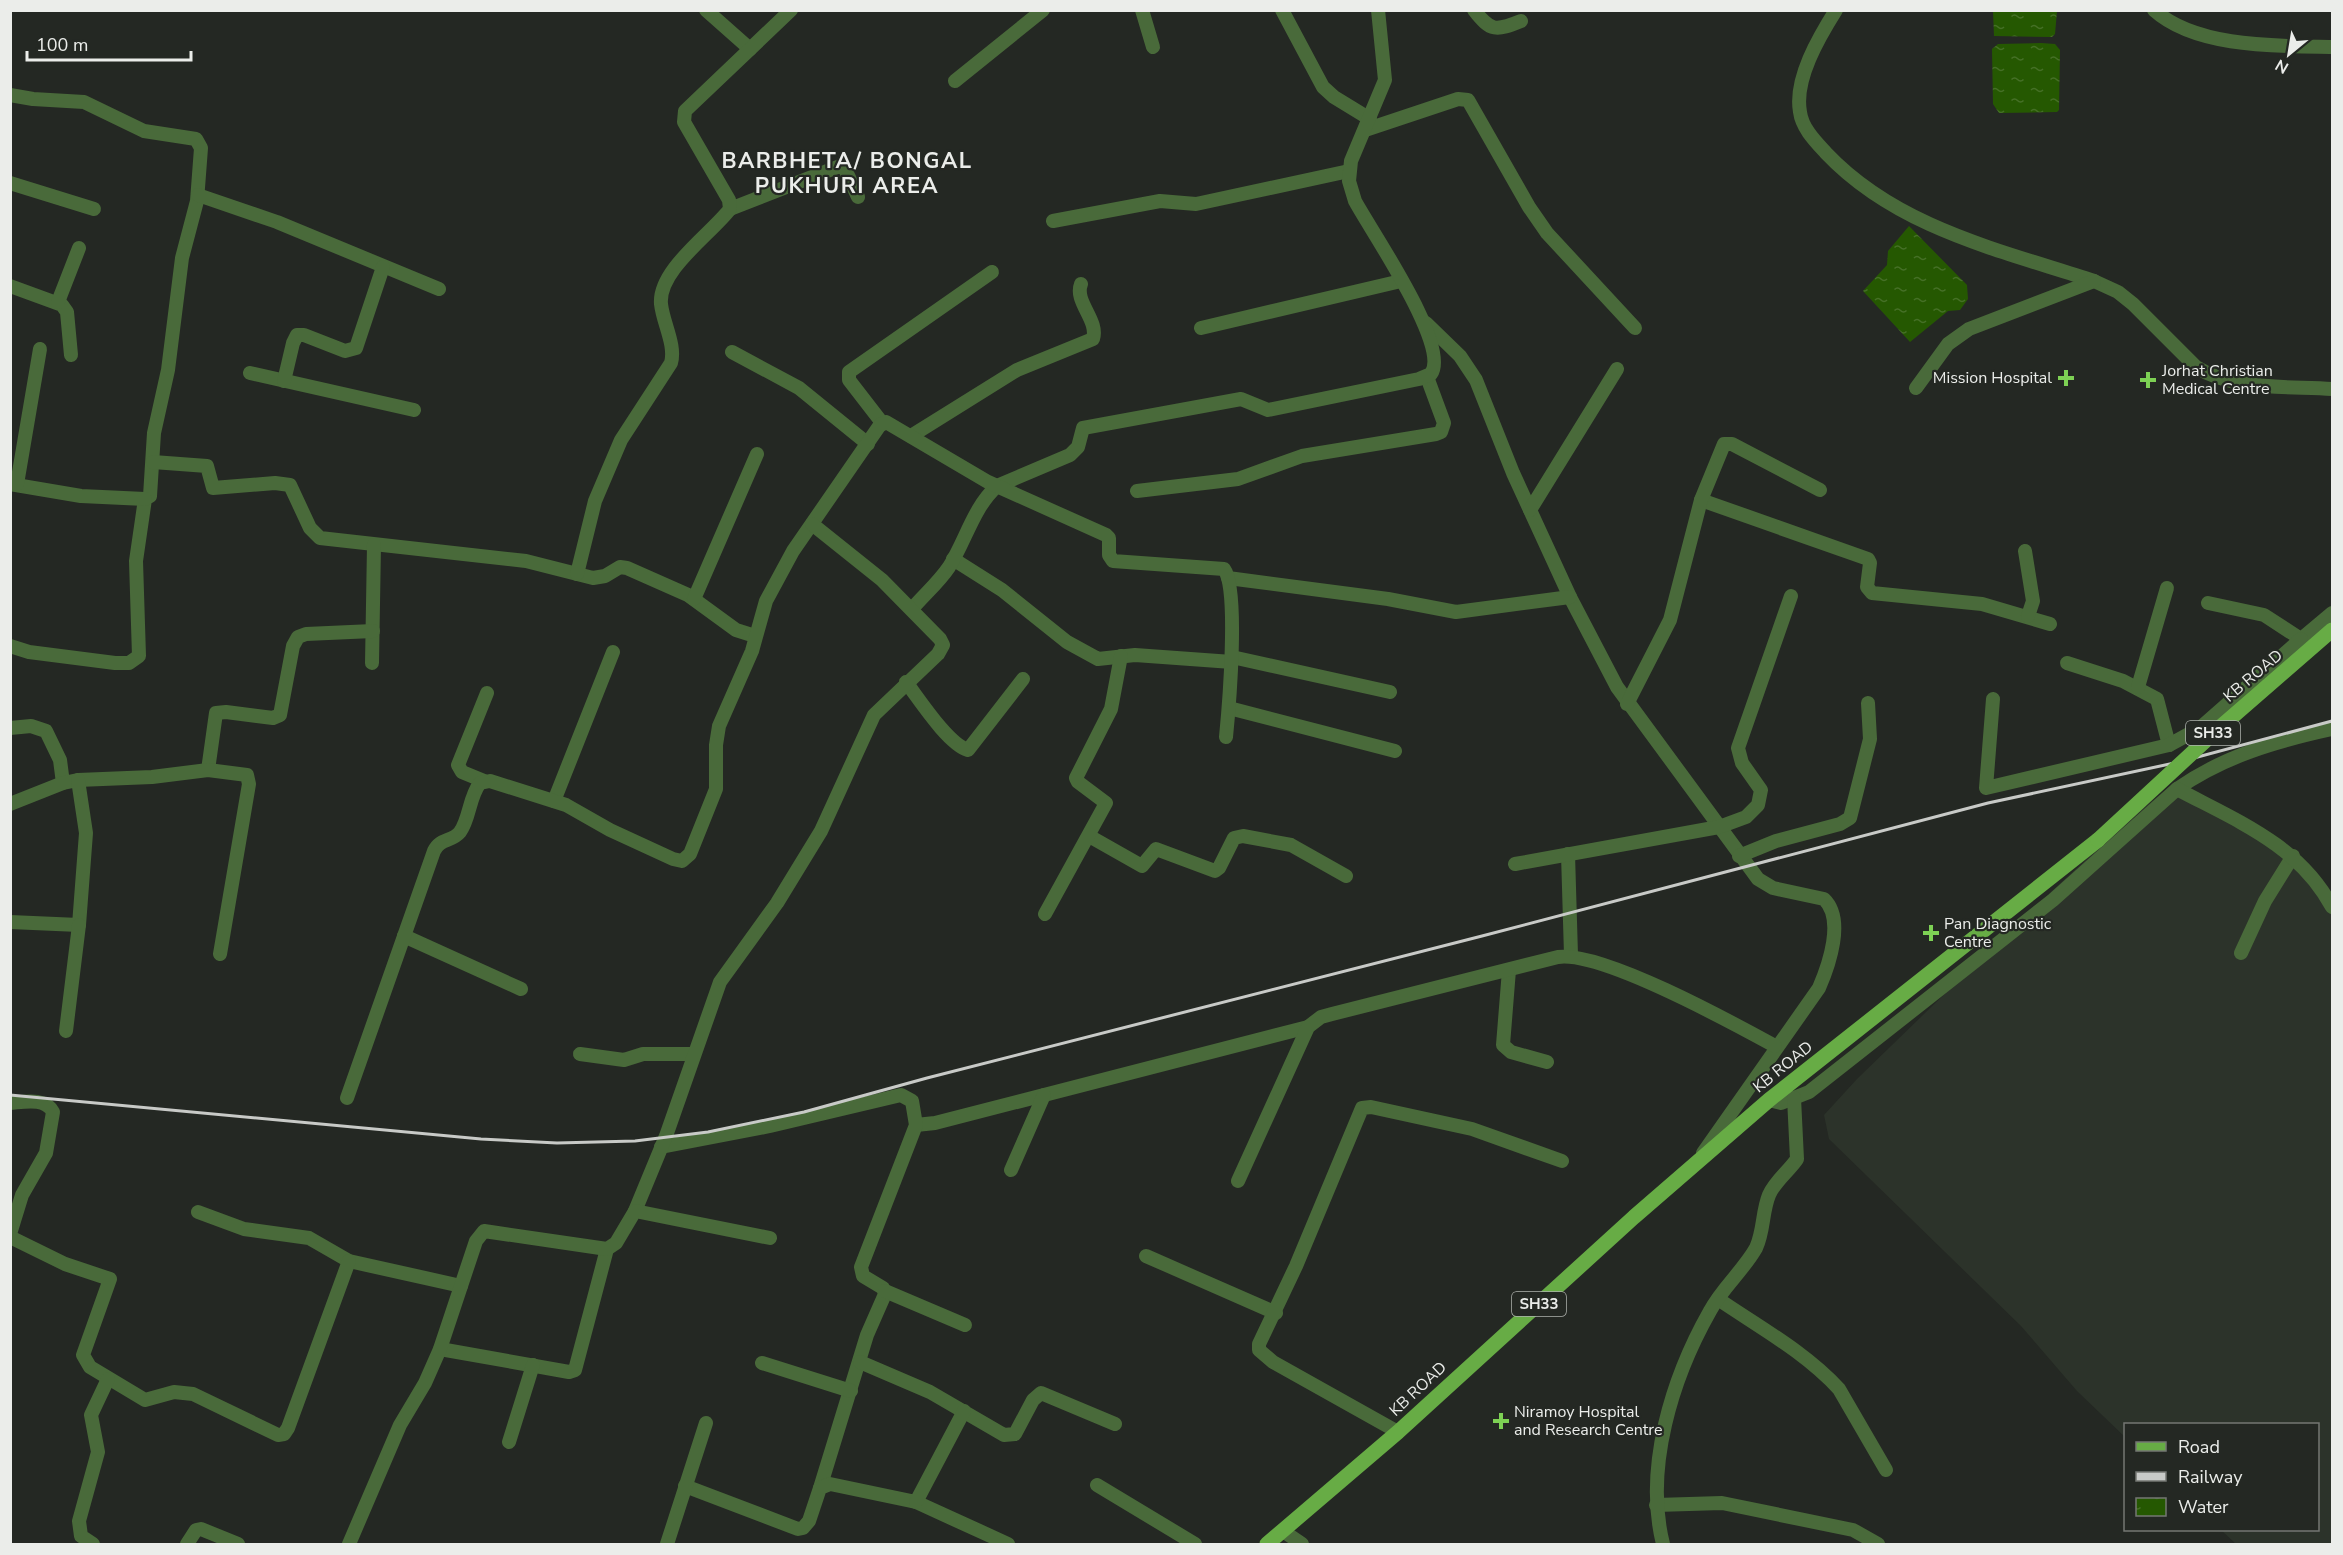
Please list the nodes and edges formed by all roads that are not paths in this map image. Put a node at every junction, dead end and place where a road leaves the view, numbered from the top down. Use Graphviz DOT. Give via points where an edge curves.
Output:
graph roads {
  1 [pos="706,10"];
  2 [pos="790,10"];
  3 [pos="1043,10"];
  4 [pos="1142,10"];
  5 [pos="1282,10"];
  6 [pos="1474,10"];
  7 [pos="1836,10"];
  8 [pos="2154,10"];
  9 [pos="1378,14"];
  10 [pos="1521,21"];
  11 [pos="1153,47"];
  12 [pos="2332,47"];
  13 [pos="750,49"];
  14 [pos="955,81"];
  15 [pos="10,95"];
  16 [pos="1367,124"];
  17 [pos="1349,171"];
  18 [pos="10,183"];
  19 [pos="198,195"];
  20 [pos="858,197"];
  21 [pos="94,209"];
  22 [pos="730,209"];
  23 [pos="1053,221"];
  24 [pos="79,248"];
  25 [pos="383,267"];
  26 [pos="992,272"];
  27 [pos="1401,280"];
  28 [pos="2094,281"];
  29 [pos="1081,284"];
  30 [pos="10,286"];
  31 [pos="439,289"];
  32 [pos="58,302"];
  33 [pos="1426,323"];
  34 [pos="1201,328"];
  35 [pos="1635,328"];
  36 [pos="40,349"];
  37 [pos="732,352"];
  38 [pos="71,355"];
  39 [pos="1617,369"];
  40 [pos="250,374"];
  41 [pos="1427,378"];
  42 [pos="284,381"];
  43 [pos="1916,388"];
  44 [pos="2332,389"];
  45 [pos="414,410"];
  46 [pos="884,424"];
  47 [pos="911,436"];
  48 [pos="868,444"];
  49 [pos="757,454"];
  50 [pos="153,462"];
  51 [pos="14,484"];
  52 [pos="997,486"];
  53 [pos="1820,490"];
  54 [pos="1137,491"];
  55 [pos="145,499"];
  56 [pos="1701,500"];
  57 [pos="1530,510"];
  58 [pos="812,524"];
  59 [pos="374,545"];
  60 [pos="2025,551"];
  61 [pos="953,559"];
  62 [pos="577,574"];
  63 [pos="1228,578"];
  64 [pos="2167,588"];
  65 [pos="1791,596"];
  66 [pos="1570,597"];
  67 [pos="694,599"];
  68 [pos="2208,603"];
  69 [pos="912,609"];
  70 [pos="2332,613"];
  71 [pos="2028,616"];
  72 [pos="2050,624"];
  73 [pos="2332,630"];
  74 [pos="373,631"];
  75 [pos="755,636"];
  76 [pos="2301,639"];
  77 [pos="10,646"];
  78 [pos="613,652"];
  79 [pos="1121,656"];
  80 [pos="1232,659"];
  81 [pos="372,663"];
  82 [pos="2067,663"];
  83 [pos="1023,678"];
  84 [pos="906,682"];
  85 [pos="2138,687"];
  86 [pos="1390,692"];
  87 [pos="488,693"];
  88 [pos="1993,699"];
  89 [pos="1627,704"];
  90 [pos="1868,704"];
  91 [pos="1229,708"];
  92 [pos="10,728"];
  93 [pos="2332,729"];
  94 [pos="1226,737"];
  95 [pos="2169,745"];
  96 [pos="1395,751"];
  97 [pos="208,770"];
  98 [pos="78,780"];
  99 [pos="484,781"];
  100 [pos="63,783"];
  101 [pos="2177,789"];
  102 [pos="554,801"];
  103 [pos="10,804"];
  104 [pos="1719,827"];
  105 [pos="1089,836"];
  106 [pos="1568,854"];
  107 [pos="1739,856"];
  108 [pos="2293,856"];
  109 [pos="1515,864"];
  110 [pos="1346,876"];
  111 [pos="2332,907"];
  112 [pos="1045,914"];
  113 [pos="10,922"];
  114 [pos="79,925"];
  115 [pos="404,936"];
  116 [pos="2241,953"];
  117 [pos="220,954"];
  118 [pos="1571,955"];
  119 [pos="1509,970"];
  120 [pos="520,989"];
  121 [pos="1308,1026"];
  122 [pos="66,1031"];
  123 [pos="1775,1046"];
  124 [pos="580,1054"];
  125 [pos="694,1054"];
  126 [pos="1546,1062"];
  127 [pos="1044,1095"];
  128 [pos="347,1098"];
  129 [pos="1794,1098"];
  130 [pos="1769,1100"];
  131 [pos="10,1103"];
  132 [pos="916,1125"];
  133 [pos="661,1148"];
  134 [pos="1562,1161"];
  135 [pos="1695,1165"];
  136 [pos="1011,1170"];
  137 [pos="1238,1181"];
  138 [pos="635,1211"];
  139 [pos="198,1212"];
  140 [pos="10,1235"];
  141 [pos="770,1238"];
  142 [pos="607,1249"];
  143 [pos="1146,1256"];
  144 [pos="349,1261"];
  145 [pos="461,1286"];
  146 [pos="885,1291"];
  147 [pos="1718,1299"];
  148 [pos="1276,1313"];
  149 [pos="965,1326"];
  150 [pos="440,1348"];
  151 [pos="860,1362"];
  152 [pos="762,1364"];
  153 [pos="533,1365"];
  154 [pos="108,1379"];
  155 [pos="851,1391"];
  156 [pos="964,1411"];
  157 [pos="706,1423"];
  158 [pos="1115,1424"];
  159 [pos="1398,1432"];
  160 [pos="509,1442"];
  161 [pos="1886,1470"];
  162 [pos="1097,1485"];
  163 [pos="685,1486"];
  164 [pos="820,1488"];
  165 [pos="916,1502"];
  166 [pos="1656,1505"];
  167 [pos="1282,1531"];
  168 [pos="93,1545"];
  169 [pos="187,1545"];
  170 [pos="238,1545"];
  171 [pos="349,1545"];
  172 [pos="667,1545"];
  173 [pos="1008,1545"];
  174 [pos="1195,1545"];
  175 [pos="1267,1545"];
  176 [pos="1302,1545"];
  177 [pos="1663,1545"];
  178 [pos="1878,1545"];
  1 -- 13 [label="street"];
  2 -- 13 [label="street"];
  3 -- 14 [label="street"];
  4 -- 11 [label="street"];
  5 -- 16 [label="street" via="1323,87"];
  6 -- 10 [label="street" via="1493,28"];
  7 -- 28 [label="street" via="1806,69 1798,97 1804,125 1833,160 1877,197 1911,216 1960,237"];
  8 -- 12 [label="street" via="2174,27 2209,38"];
  9 -- 16 [label="street" via="1385,80"];
  13 -- 22 [label="street" via="689,106 684,116 729,200"];
  15 -- 19 [label="street" via="84,102 144,131 196,139 201,148"];
  16 -- 17 [label="street"];
  16 -- 35 [label="street" via="1458,99 1468,100 1543,227"];
  17 -- 23 [label="street" via="1196,204 1160,201"];
  17 -- 27 [label="street" via="1355,201"];
  18 -- 21 [label="street"];
  19 -- 25 [label="street" via="277,222"];
  19 -- 50 [label="street" via="182,258 168,370 154,433"];
  20 -- 22 [label="street" via="840,166"];
  22 -- 62 [label="street" via="679,264 666,284 661,303 673,354 671,363 621,440 596,501"];
  24 -- 32 [label="street"];
  25 -- 31 [label="street"];
  25 -- 42 [label="street" via="356,348 345,351 297,335"];
  26 -- 46 [label="street" via="849,372 849,380"];
  27 -- 33 [label="street"];
  27 -- 34 [label="street"];
  28 -- 43 [label="street" via="1969,329 1948,344"];
  28 -- 44 [label="street" via="2133,304 2210,376 2245,383"];
  29 -- 47 [label="street" via="1080,295 1094,330 1093,339 1017,370"];
  30 -- 32 [label="street"];
  32 -- 38 [label="street" via="67,312"];
  33 -- 41 [label="street" via="1436,360"];
  33 -- 57 [label="street" via="1460,356 1476,380"];
  36 -- 51 [label="street"];
  37 -- 48 [label="street" via="799,388"];
  39 -- 57 [label="street"];
  40 -- 42 [label="street"];
  41 -- 52 [label="street" via="1268,410 1241,399 1091,425 1083,428 1078,447 1070,455"];
  41 -- 54 [label="street" via="1444,423 1436,434 1302,456 1248,477"];
  42 -- 45 [label="street"];
  46 -- 47 [label="street"];
  46 -- 48 [label="street"];
  47 -- 52 [label="street"];
  48 -- 58 [label="street"];
  49 -- 67 [label="street"];
  50 -- 55 [label="street" via="152,492"];
  50 -- 59 [label="street" via="207,466 211,486 216,488 290,485 314,534"];
  51 -- 55 [label="street" via="81,495"];
  52 -- 61 [label="street" via="974,516"];
  52 -- 63 [label="street" via="1106,535 1113,561 1219,567 1227,572"];
  53 -- 56 [label="street" via="1728,442 1721,448"];
  55 -- 77 [label="street" via="136,561 141,651 135,661 115,663"];
  56 -- 71 [label="street" via="1868,559 1867,587 1872,593 1982,604"];
  56 -- 89 [label="street" via="1670,620"];
  57 -- 66 [label="street"];
  58 -- 69 [label="street"];
  58 -- 75 [label="street" via="779,576"];
  59 -- 62 [label="street" via="526,561"];
  59 -- 74 [label="street"];
  60 -- 71 [label="street" via="2033,601"];
  61 -- 69 [label="street"];
  61 -- 79 [label="street" via="995,585 1090,656 1107,661"];
  62 -- 67 [label="street" via="599,578 620,567 627,568"];
  63 -- 66 [label="street" via="1456,612"];
  63 -- 80 [label="street"];
  64 -- 85 [label="street"];
  65 -- 104 [label="street" via="1738,748 1762,798 1746,817"];
  66 -- 89 [label="street"];
  67 -- 75 [label="street" via="735,630"];
  68 -- 76 [label="street" via="2264,615"];
  69 -- 84 [label="street" via="943,645"];
  70 -- 76 [label="street"];
  71 -- 72 [label="street"];
  73 -- 130 [label="main road, KB ROAD / SH33, bridge" via="2098,840"];
  74 -- 81 [label="street"];
  74 -- 97 [label="street" via="298,637 280,715 273,718 216,713"];
  75 -- 102 [label="street" via="717,736 716,789 687,858 673,859"];
  76 -- 95 [label="street" via="2200,728"];
  78 -- 102 [label="street"];
  79 -- 80 [label="street"];
  79 -- 105 [label="street" via="1111,709 1077,774 1078,782 1106,803"];
  80 -- 86 [label="street"];
  80 -- 91 [label="street"];
  82 -- 85 [label="street"];
  83 -- 84 [label="street" via="968,750 945,731"];
  84 -- 125 [label="street" via="874,715 820,831 777,903 720,982"];
  85 -- 95 [label="street" via="2159,703"];
  87 -- 99 [label="street" via="458,765 462,772"];
  88 -- 95 [label="street" via="1986,788"];
  89 -- 104 [label="street"];
  90 -- 107 [label="street" via="1870,739 1850,818"];
  91 -- 94 [label="street"];
  91 -- 96 [label="street"];
  92 -- 100 [label="street" via="31,726 46,731 60,760"];
  93 -- 101 [label="street" via="2230,758"];
  97 -- 98 [label="street"];
  97 -- 117 [label="street" via="243,773 249,778"];
  98 -- 100 [label="street"];
  98 -- 114 [label="street" via="86,833"];
  99 -- 102 [label="street"];
  99 -- 115 [label="street" via="477,787 459,832 436,846"];
  100 -- 103 [label="street"];
  101 -- 108 [label="street" via="2261,833"];
  101 -- 129 [label="street" via="2053,900 1809,1092"];
  104 -- 106 [label="street"];
  104 -- 107 [label="street"];
  105 -- 110 [label="street" via="1142,866 1156,849 1215,871 1234,838 1243,836 1291,845"];
  105 -- 112 [label="street"];
  106 -- 109 [label="street"];
  106 -- 118 [label="street"];
  107 -- 123 [label="street" via="1766,885 1824,899 1833,912 1828,962 1819,988"];
  108 -- 111 [label="street"];
  108 -- 116 [label="street" via="2265,901"];
  113 -- 114 [label="street"];
  114 -- 122 [label="street"];
  115 -- 120 [label="street"];
  115 -- 128 [label="street"];
  118 -- 119 [label="street"];
  118 -- 123 [label="street" via="1679,997"];
  119 -- 121 [label="street" via="1321,1017"];
  119 -- 126 [label="street" via="1503,1045 1510,1052"];
  121 -- 127 [label="street"];
  121 -- 137 [label="street"];
  123 -- 135 [label="street"];
  124 -- 125 [label="street" via="624,1060 643,1054"];
  125 -- 133 [label="street"];
  127 -- 132 [label="street"];
  127 -- 136 [label="street"];
  129 -- 130 [label="street" via="1781,1103"];
  129 -- 147 [label="street" via="1797,1159 1769,1194 1755,1249"];
  130 -- 135 [label="main road, KB ROAD / SH33"];
  131 -- 140 [label="street" via="40,1102 52,1112 46,1153 22,1196"];
  132 -- 133 [label="street" via="912,1101 901,1095"];
  132 -- 146 [label="street" via="861,1267 863,1276"];
  133 -- 138 [label="street"];
  134 -- 148 [label="street" via="1472,1128 1362,1108"];
  135 -- 159 [label="main road, KB ROAD / SH33"];
  138 -- 141 [label="street"];
  138 -- 142 [label="street" via="616,1243"];
  139 -- 144 [label="street" via="244,1229 309,1238"];
  140 -- 154 [label="street" via="65,1264 110,1279 83,1355 85,1363"];
  142 -- 145 [label="street" via="484,1232 476,1241"];
  142 -- 153 [label="street" via="576,1370"];
  143 -- 148 [label="street"];
  144 -- 145 [label="street"];
  144 -- 154 [label="street" via="284,1434 262,1429 193,1394 174,1392 145,1400"];
  145 -- 150 [label="street"];
  146 -- 149 [label="street"];
  146 -- 151 [label="street"];
  147 -- 161 [label="street" via="1829,1378"];
  147 -- 166 [label="street" via="1691,1351 1667,1414"];
  148 -- 159 [label="street" via="1259,1344 1264,1356"];
  150 -- 153 [label="street"];
  150 -- 171 [label="street" via="400,1425"];
  151 -- 155 [label="street"];
  151 -- 156 [label="street" via="912,1383"];
  152 -- 155 [label="street"];
  153 -- 160 [label="street"];
  154 -- 168 [label="street" via="91,1415 98,1452 79,1521 81,1536"];
  155 -- 164 [label="street"];
  156 -- 158 [label="street" via="1010,1436 1015,1434 1036,1395 1041,1394"];
  156 -- 165 [label="street"];
  157 -- 163 [label="street"];
  159 -- 167 [label="main road, KB ROAD / SH33"];
  162 -- 174 [label="street"];
  163 -- 164 [label="street" via="798,1529 809,1521"];
  163 -- 172 [label="street"];
  164 -- 165 [label="street" via="830,1484"];
  165 -- 173 [label="street"];
  166 -- 177 [label="street"];
  166 -- 178 [label="street" via="1722,1503 1853,1530"];
  167 -- 175 [label="main road, KB ROAD / SH33"];
  167 -- 176 [label="street"];
  169 -- 170 [label="street" via="196,1530 201,1529"];
}
